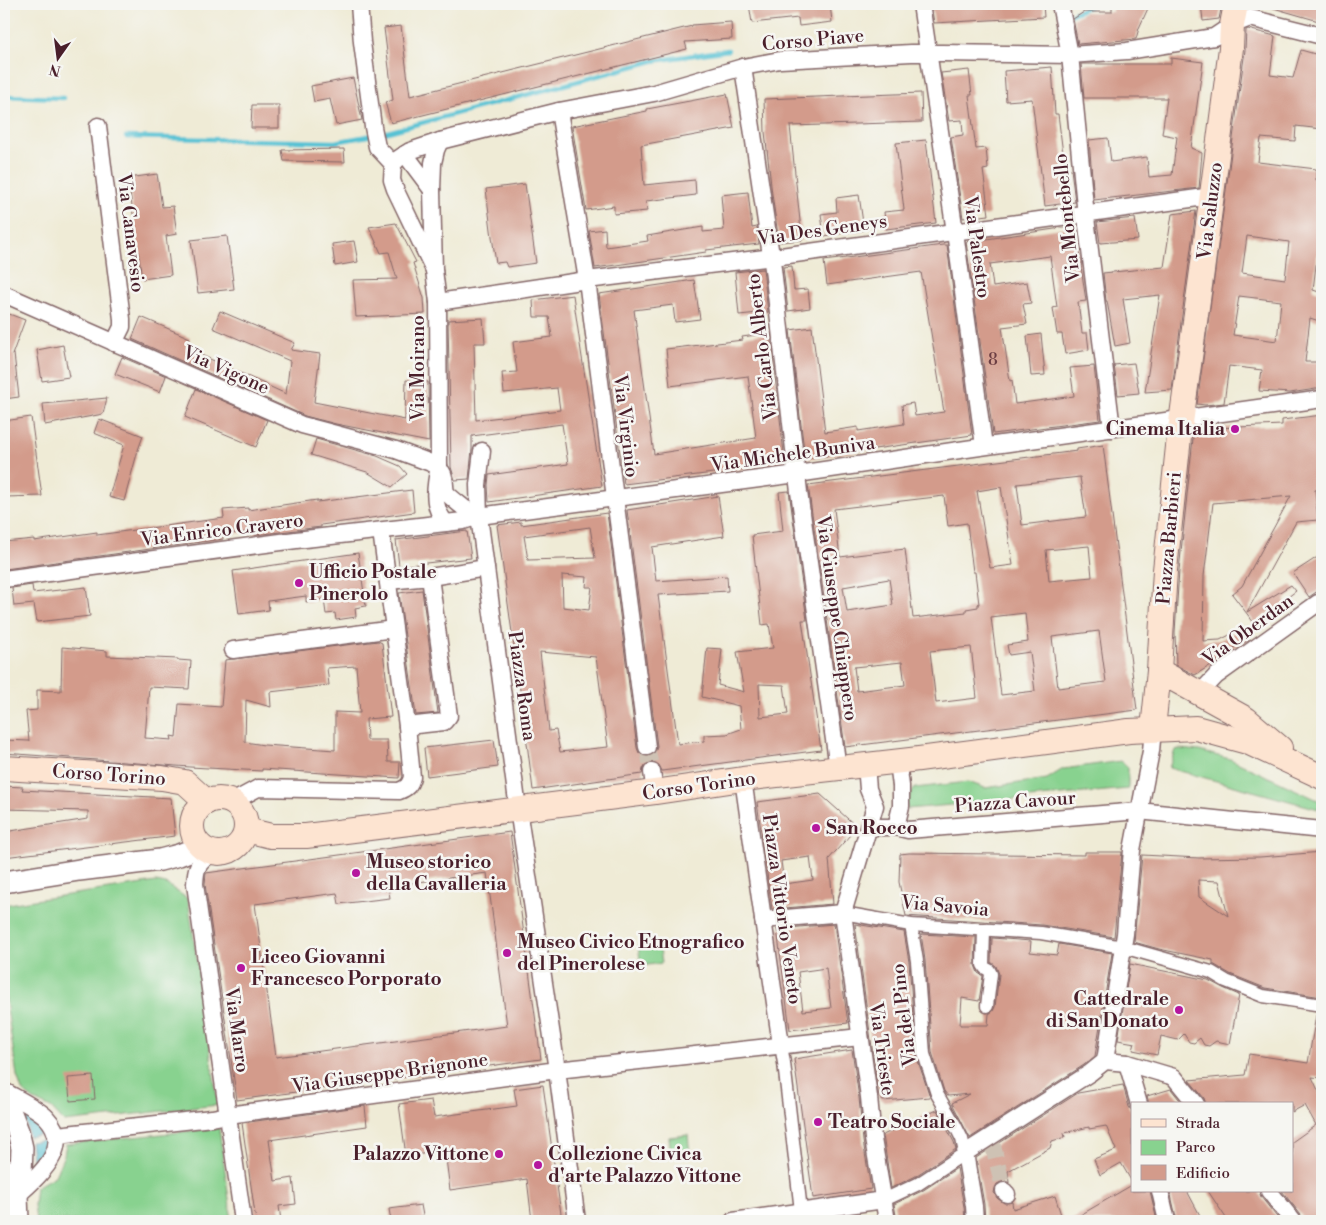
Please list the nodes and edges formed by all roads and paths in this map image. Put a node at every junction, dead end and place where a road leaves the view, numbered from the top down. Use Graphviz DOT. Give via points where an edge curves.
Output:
graph roads {
  1 [pos="358,4"];
  2 [pos="921,4"];
  3 [pos="1060,4"];
  4 [pos="1234,15"];
  5 [pos="1322,36"];
  6 [pos="929,53"];
  7 [pos="1070,55"];
  8 [pos="743,67"];
  9 [pos="559,111"];
  10 [pos="98,126"];
  11 [pos="440,141"];
  12 [pos="399,159"];
  13 [pos="432,190"];
  14 [pos="1212,196"];
  15 [pos="1086,213"];
  16 [pos="955,232"];
  17 [pos="771,257"];
  18 [pos="434,270"];
  19 [pos="587,280"];
  20 [pos="4,294"];
  21 [pos="438,302"];
  22 [pos="114,343"];
  23 [pos="1322,399"];
  24 [pos="1182,418"];
  25 [pos="1112,428"];
  26 [pos="984,446"];
  27 [pos="482,451"];
  28 [pos="439,466"];
  29 [pos="797,474"];
  30 [pos="453,498"];
  31 [pos="616,498"];
  32 [pos="479,516"];
  33 [pos="446,523"];
  34 [pos="381,530"];
  35 [pos="486,568"];
  36 [pos="430,577"];
  37 [pos="4,579"];
  38 [pos="388,581"];
  39 [pos="1322,602"];
  40 [pos="394,629"];
  41 [pos="233,650"];
  42 [pos="1159,671"];
  43 [pos="1200,693"];
  44 [pos="407,726"];
  45 [pos="1154,730"];
  46 [pos="647,747"];
  47 [pos="898,762"];
  48 [pos="866,765"];
  49 [pos="4,768"];
  50 [pos="838,768"];
  51 [pos="1313,773"];
  52 [pos="743,779"];
  53 [pos="207,802"];
  54 [pos="232,802"];
  55 [pos="875,806"];
  56 [pos="518,809"];
  57 [pos="1139,811"];
  58 [pos="896,826"];
  59 [pos="868,827"];
  60 [pos="246,830"];
  61 [pos="1319,830"];
  62 [pos="207,849"];
  63 [pos="4,882"];
  64 [pos="843,912"];
  65 [pos="763,920"];
  66 [pos="911,925"];
  67 [pos="984,930"];
  68 [pos="1123,947"];
  69 [pos="1320,1005"];
  70 [pos="987,1006"];
  71 [pos="860,1036"];
  72 [pos="781,1045"];
  73 [pos="1104,1061"];
  74 [pos="1127,1062"];
  75 [pos="557,1070"];
  76 [pos="4,1091"];
  77 [pos="4,1095"];
  78 [pos="1138,1102"];
  79 [pos="1194,1102"];
  80 [pos="228,1115"];
  81 [pos="65,1134"];
  82 [pos="965,1153"];
  83 [pos="4,1165"];
  84 [pos="1160,1192"];
  85 [pos="1270,1192"];
  86 [pos="17,1196"];
  87 [pos="884,1200"];
  88 [pos="801,1211"];
  89 [pos="18,1221"];
  90 [pos="244,1221"];
  91 [pos="577,1221"];
  92 [pos="733,1221"];
  93 [pos="887,1221"];
  94 [pos="975,1221"];
  95 [pos="1167,1221"];
  96 [pos="1293,1221"];
  1 -- 12 [label="street" via="377,147"];
  2 -- 6 [label="street, Via Palestro"];
  3 -- 7 [label="street, Via Montebello"];
  4 -- 5 [label="street, Corso Piave"];
  4 -- 7 [label="street, Corso Piave" via="1214,37 1127,51"];
  4 -- 14 [label="main road, Via Saluzzo"];
  6 -- 7 [label="street, Corso Piave"];
  6 -- 8 [label="street, Corso Piave" via="780,60"];
  6 -- 16 [label="street, Via Palestro"];
  7 -- 15 [label="street, Via Montebello"];
  8 -- 9 [label="street, Corso Piave" via="654,93"];
  8 -- 17 [label="street, Via Carlo Alberto"];
  9 -- 11 [label="street, Corso Piave"];
  9 -- 19 [label="street, Via Virginio"];
  10 -- 22 [label="street, Via Canavesio" via="122,319 122,327"];
  11 -- 12 [label="street, Corso Piave"];
  11 -- 13 [label="street, Via Moirano" via="433,163"];
  12 -- 13 [label="street"];
  12 -- 18 [label="street, Via Moirano" via="392,180"];
  13 -- 18 [label="street, Via Moirano"];
  14 -- 15 [label="street, Via Des Geneys"];
  14 -- 24 [label="main road, Via Saluzzo"];
  15 -- 16 [label="street, Via Des Geneys"];
  15 -- 25 [label="street, Via Montebello"];
  16 -- 17 [label="street, Via Des Geneys"];
  16 -- 26 [label="street, Via Palestro"];
  17 -- 19 [label="street, Via Des Geneys"];
  17 -- 29 [label="street, Via Carlo Alberto"];
  18 -- 21 [label="street, Via Moirano"];
  19 -- 21 [label="street, Via Des Geneys"];
  19 -- 31 [label="street, Via Virginio"];
  20 -- 22 [label="street, Via Vigone"];
  21 -- 28 [label="street, Via Moirano"];
  22 -- 28 [label="street, Via Vigone" via="302,425 396,450"];
  23 -- 24 [label="street"];
  24 -- 25 [label="street"];
  24 -- 42 [label="main road, Piazza Barbieri" via="1165,570"];
  25 -- 26 [label="street, Via Michele Buniva"];
  26 -- 29 [label="street, Via Michele Buniva"];
  27 -- 32 [label="street"];
  28 -- 30 [label="street, Via Moirano" via="446,492"];
  28 -- 33 [label="street, Via Moirano" via="435,499 439,516"];
  29 -- 31 [label="street, Via Michele Buniva"];
  29 -- 50 [label="street, Via Giuseppe Chiappero"];
  30 -- 32 [label="street"];
  30 -- 33 [label="street"];
  31 -- 32 [label="street, Via Michele Buniva"];
  31 -- 46 [label="street, Via Virginio"];
  32 -- 33 [label="street, Via Michele Buniva"];
  32 -- 35 [label="street, Piazza Roma"];
  33 -- 34 [label="street, Via Enrico Cravero"];
  34 -- 37 [label="street, Via Enrico Cravero"];
  34 -- 38 [label="street"];
  35 -- 36 [label="street"];
  35 -- 56 [label="street, Piazza Roma"];
  36 -- 38 [label="street"];
  36 -- 44 [label="street" via="449,716 444,722"];
  38 -- 40 [label="street"];
  39 -- 43 [label="street, Via Oberdan" via="1216,676"];
  40 -- 41 [label="street"];
  40 -- 44 [label="street"];
  42 -- 43 [label="main road"];
  42 -- 45 [label="main road, Piazza Barbieri"];
  43 -- 51 [label="main road" via="1246,719"];
  44 -- 54 [label="street" via="412,777 411,784 399,792 258,788"];
  45 -- 47 [label="main road, Corso Torino"];
  45 -- 51 [label="main road, Corso Torino" via="1196,728 1225,735 1248,742"];
  45 -- 57 [label="street"];
  47 -- 48 [label="main road, Corso Torino"];
  47 -- 58 [label="street" via="901,806"];
  48 -- 50 [label="main road, Corso Torino"];
  48 -- 55 [label="street" via="868,789"];
  49 -- 53 [label="main road, Corso Torino" via="162,778 185,782"];
  50 -- 52 [label="main road, Corso Torino"];
  52 -- 56 [label="main road, Corso Torino" via="653,782"];
  52 -- 65 [label="street, Piazza Vittorio Veneto"];
  53 -- 54 [label="main road" via="224,799"];
  53 -- 62 [label="main road" via="195,814 193,822 196,839"];
  54 -- 60 [label="main road" via="243,814"];
  55 -- 58 [label="street" via="890,814"];
  55 -- 59 [label="street"];
  56 -- 60 [label="main road, Corso Torino" via="306,836 271,836"];
  56 -- 75 [label="street"];
  57 -- 58 [label="street, Piazza Cavour" via="908,830"];
  57 -- 61 [label="street, Piazza Cavour"];
  57 -- 68 [label="street"];
  58 -- 59 [label="street, Piazza Cavour"];
  59 -- 64 [label="street"];
  60 -- 62 [label="main road" via="238,845 230,850"];
  62 -- 63 [label="street" via="160,860"];
  62 -- 80 [label="street, Via Marro" via="196,871 195,884"];
  64 -- 65 [label="street, Via Savoia"];
  64 -- 66 [label="street, Via Savoia"];
  64 -- 71 [label="street, Via Trieste"];
  65 -- 72 [label="street, Piazza Vittorio Veneto"];
  66 -- 67 [label="street, Via Savoia"];
  66 -- 82 [label="street, Via del Pino" via="924,1054 937,1094 956,1125"];
  67 -- 68 [label="street, Via Savoia" via="1040,933"];
  67 -- 70 [label="street" via="983,965 991,974"];
  68 -- 69 [label="street, Via Savoia" via="1211,972 1226,982 1262,996"];
  68 -- 73 [label="street"];
  71 -- 72 [label="street"];
  71 -- 87 [label="street, Via Trieste"];
  72 -- 75 [label="street"];
  72 -- 88 [label="street, Piazza Vittorio Veneto"];
  73 -- 74 [label="street"];
  73 -- 82 [label="street" via="992,1139"];
  74 -- 78 [label="street"];
  74 -- 79 [label="street" via="1174,1077"];
  75 -- 80 [label="street, Via Giuseppe Brignone"];
  75 -- 91 [label="street"];
  76 -- 81 [label="street" via="46,1117"];
  77 -- 86 [label="street" via="22,1148"];
  80 -- 81 [label="street, Via Giuseppe Brignone"];
  80 -- 90 [label="street, Via Marro"];
  81 -- 86 [label="street" via="44,1170"];
  82 -- 87 [label="street" via="918,1184"];
  82 -- 94 [label="street"];
  83 -- 86 [label="street"];
  84 -- 95 [label="street"];
  85 -- 96 [label="street"];
  86 -- 89 [label="street"];
  87 -- 88 [label="street"];
  87 -- 93 [label="street, Via Trieste"];
  88 -- 92 [label="street"];
}
